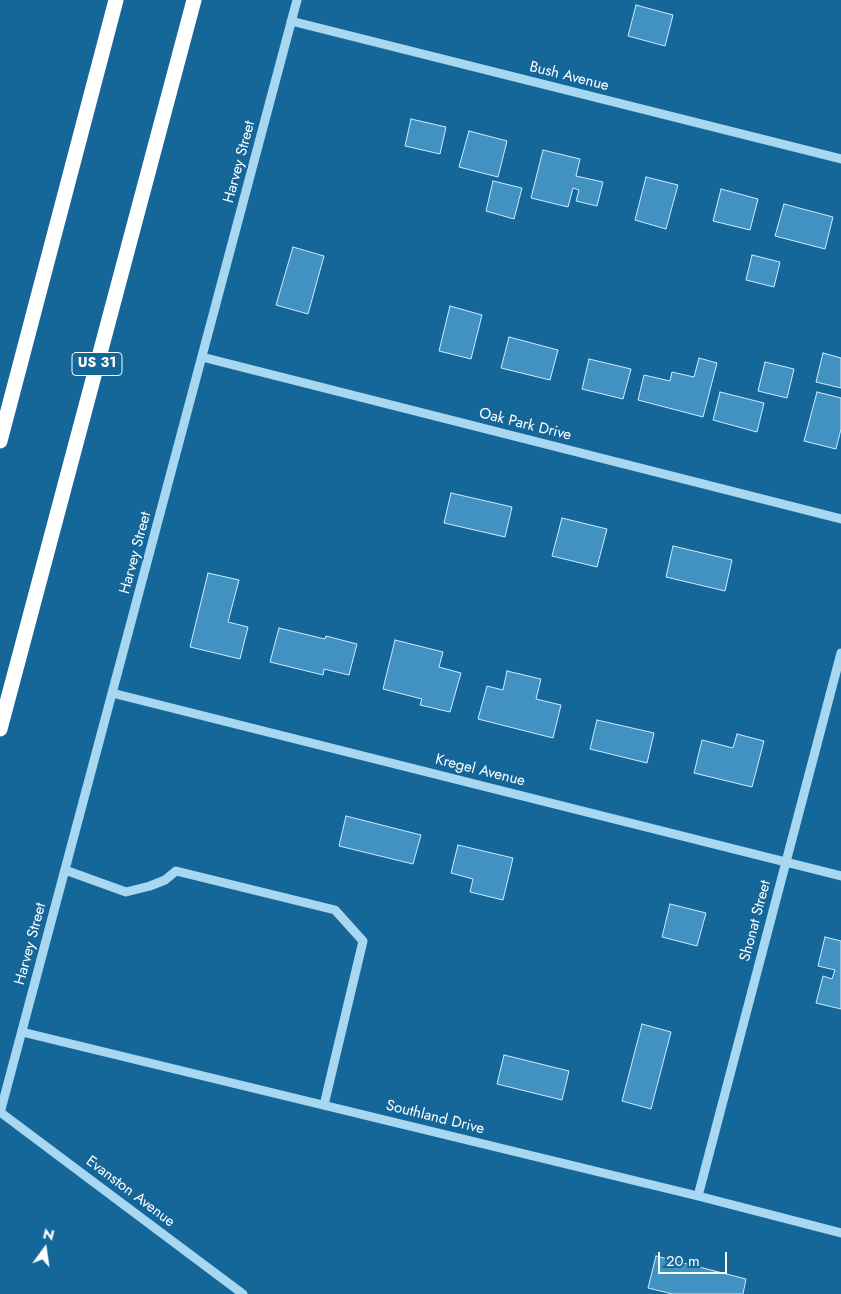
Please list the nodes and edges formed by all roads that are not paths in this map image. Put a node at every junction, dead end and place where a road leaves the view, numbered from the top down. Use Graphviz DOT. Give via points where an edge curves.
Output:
graph roads {
  1 [pos="116,0"];
  2 [pos="194,0"];
  3 [pos="297,0"];
  4 [pos="291,21"];
  5 [pos="841,159"];
  6 [pos="202,357"];
  7 [pos="0,441"];
  8 [pos="841,519"];
  9 [pos="841,653"];
  10 [pos="112,693"];
  11 [pos="0,729"];
  12 [pos="785,862"];
  13 [pos="65,870"];
  14 [pos="841,876"];
  15 [pos="22,1032"];
  16 [pos="324,1105"];
  17 [pos="0,1112"];
  18 [pos="698,1196"];
  19 [pos="841,1233"];
  20 [pos="243,1294"];
  1 -- 7 [label="highway"];
  2 -- 11 [label="highway, US 31"];
  3 -- 4 [label="street, Harvey Street"];
  4 -- 5 [label="street, Bush Avenue"];
  4 -- 6 [label="street, Harvey Street"];
  6 -- 8 [label="street, Oak Park Drive"];
  6 -- 10 [label="street, Harvey Street"];
  9 -- 12 [label="street, Shonat Street"];
  10 -- 12 [label="street, Kregel Avenue"];
  10 -- 13 [label="street, Harvey Street"];
  12 -- 14 [label="street, Kregel Avenue"];
  12 -- 18 [label="street, Shonat Street"];
  13 -- 15 [label="street, Harvey Street"];
  13 -- 16 [label="street" via="126,892 165,880 176,871 335,910 363,941"];
  15 -- 16 [label="street, Southland Drive"];
  15 -- 17 [label="street, Harvey Street"];
  16 -- 18 [label="street, Southland Drive"];
  17 -- 20 [label="street, Evanston Avenue"];
  18 -- 19 [label="street, Southland Drive"];
}
